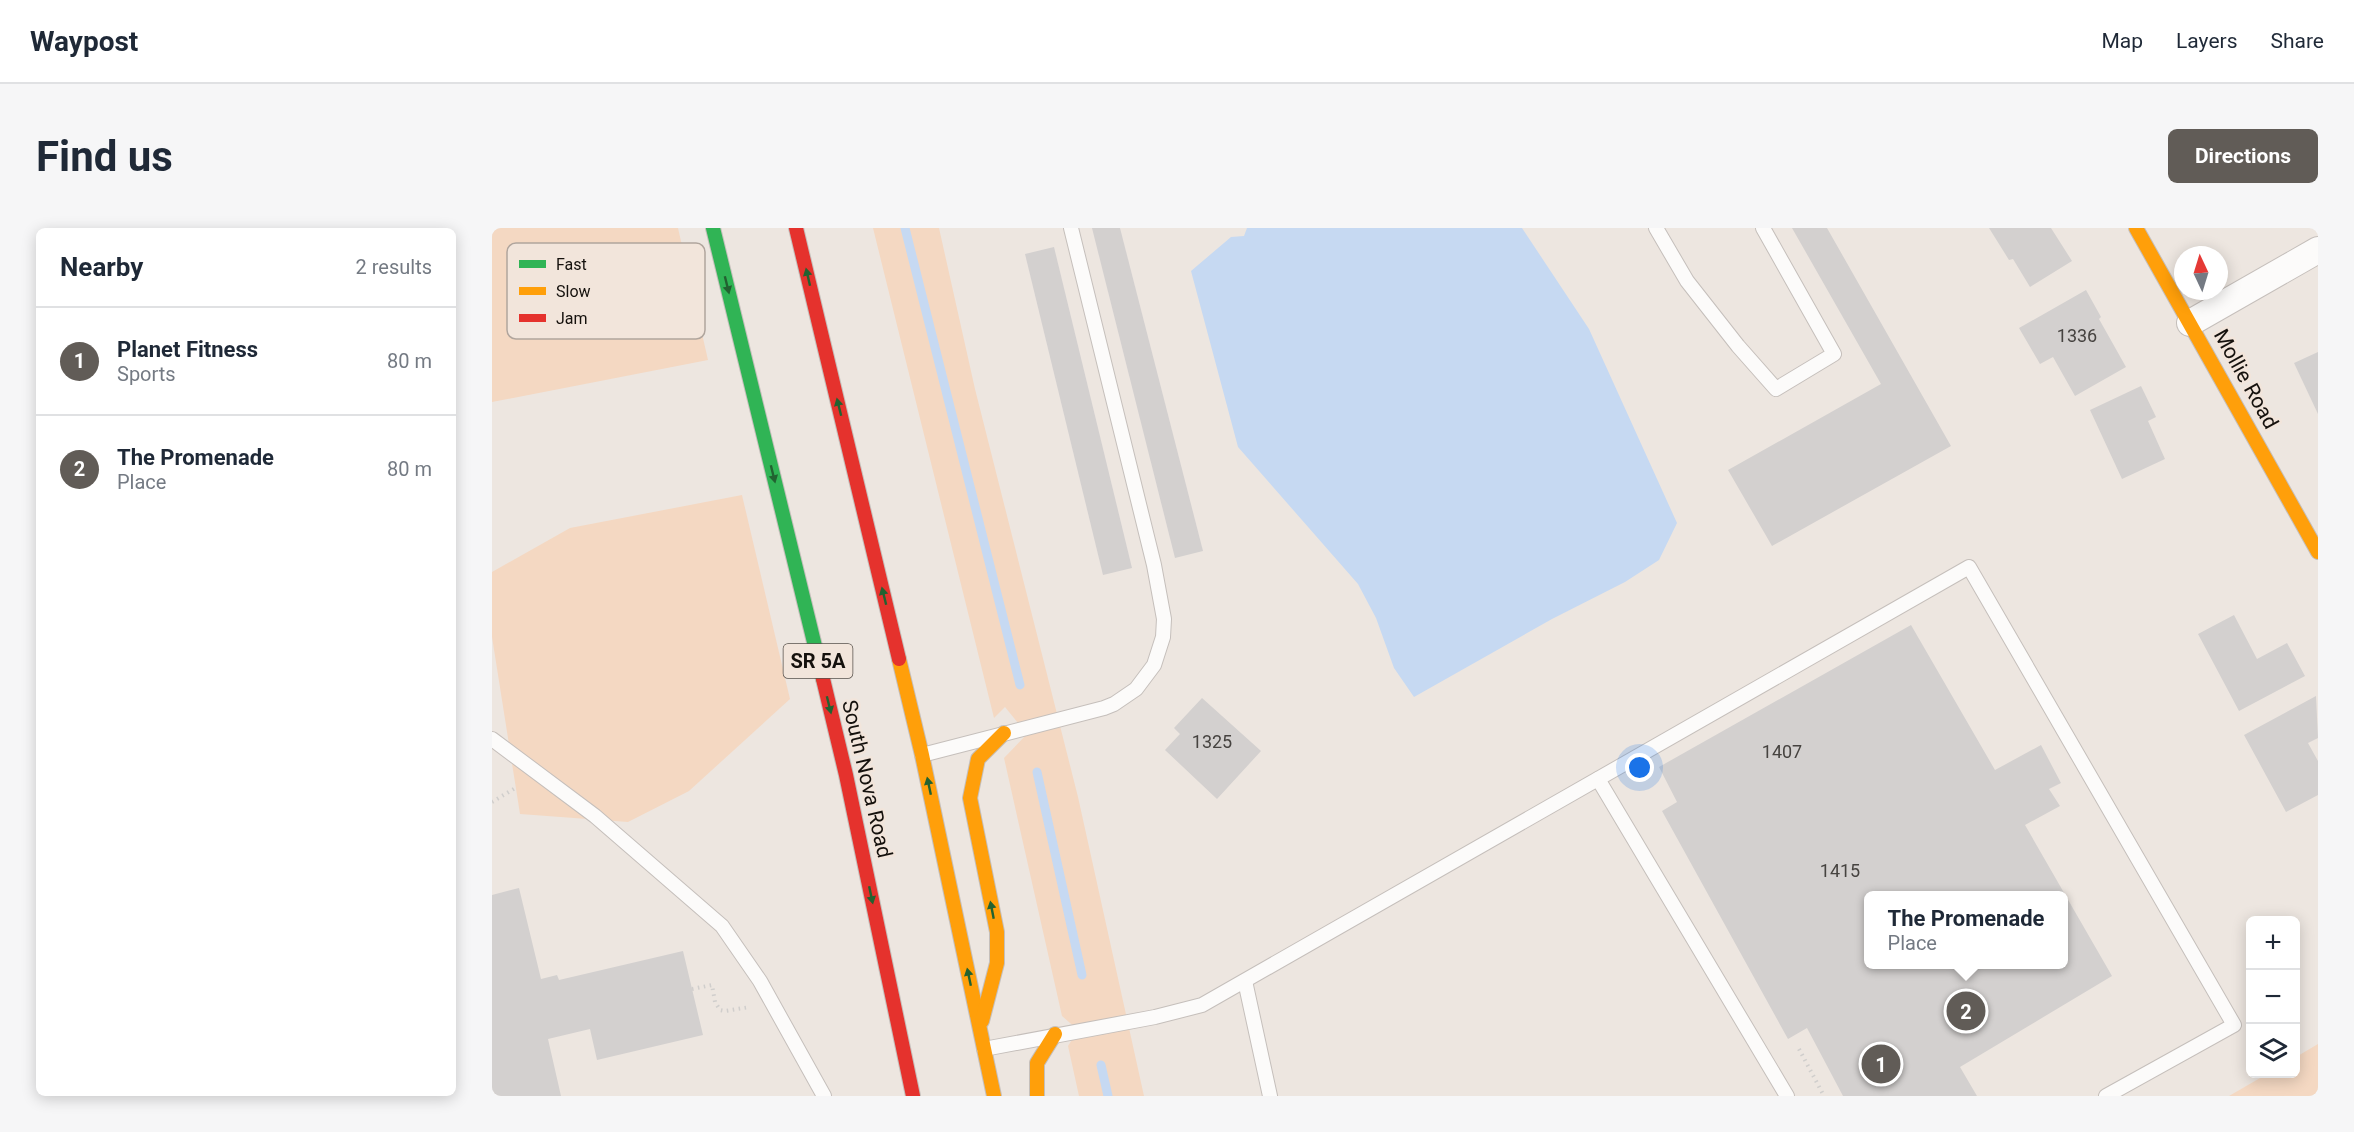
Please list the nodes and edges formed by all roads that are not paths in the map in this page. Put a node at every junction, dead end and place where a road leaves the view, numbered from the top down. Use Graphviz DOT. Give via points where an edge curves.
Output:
graph roads {
  1 [pos="713,228"];
  2 [pos="796,228"];
  3 [pos="1071,228"];
  4 [pos="1656,228"];
  5 [pos="1763,228"];
  6 [pos="2136,228"];
  7 [pos="2318,250"];
  8 [pos="2190,322"];
  9 [pos="2318,552"];
  10 [pos="1004,733"];
  11 [pos="492,739"];
  12 [pos="922,754"];
  13 [pos="1598,779"];
  14 [pos="1245,981"];
  15 [pos="980,1028"];
  16 [pos="1055,1034"];
  17 [pos="984,1049"];
  18 [pos="824,1096"];
  19 [pos="913,1096"];
  20 [pos="994,1096"];
  21 [pos="1037,1096"];
  22 [pos="1270,1096"];
  23 [pos="1786,1096"];
  24 [pos="2106,1096"];
  1 -- 19 [label="main road, South Nova Road / SR 5A, one-way" via="846,775"];
  12 -- 2 [label="main road, one-way"];
  3 -- 10 [label="lane" via="1154,565 1164,619 1163,637 1154,665 1136,689 1114,704"];
  4 -- 5 [label="lane" via="1688,281 1776,389 1834,354"];
  6 -- 8 [label="main road, Mollie Road"];
  7 -- 8 [label="street"];
  8 -- 9 [label="main road, Mollie Road"];
  10 -- 12 [label="lane"];
  15 -- 10 [label="main road, one-way" via="997,963 997,932 970,798 978,759"];
  11 -- 18 [label="lane" via="595,816 722,926 760,981"];
  15 -- 12 [label="main road, one-way"];
  13 -- 14 [label="lane"];
  13 -- 23 [label="lane"];
  13 -- 24 [label="lane" via="1969,567 2234,1026"];
  14 -- 16 [label="lane" via="1202,1005"];
  14 -- 22 [label="lane"];
  15 -- 17 [label="main road"];
  16 -- 17 [label="lane"];
  16 -- 21 [label="main road" via="1037,1063"];
  17 -- 20 [label="main road"];
}
